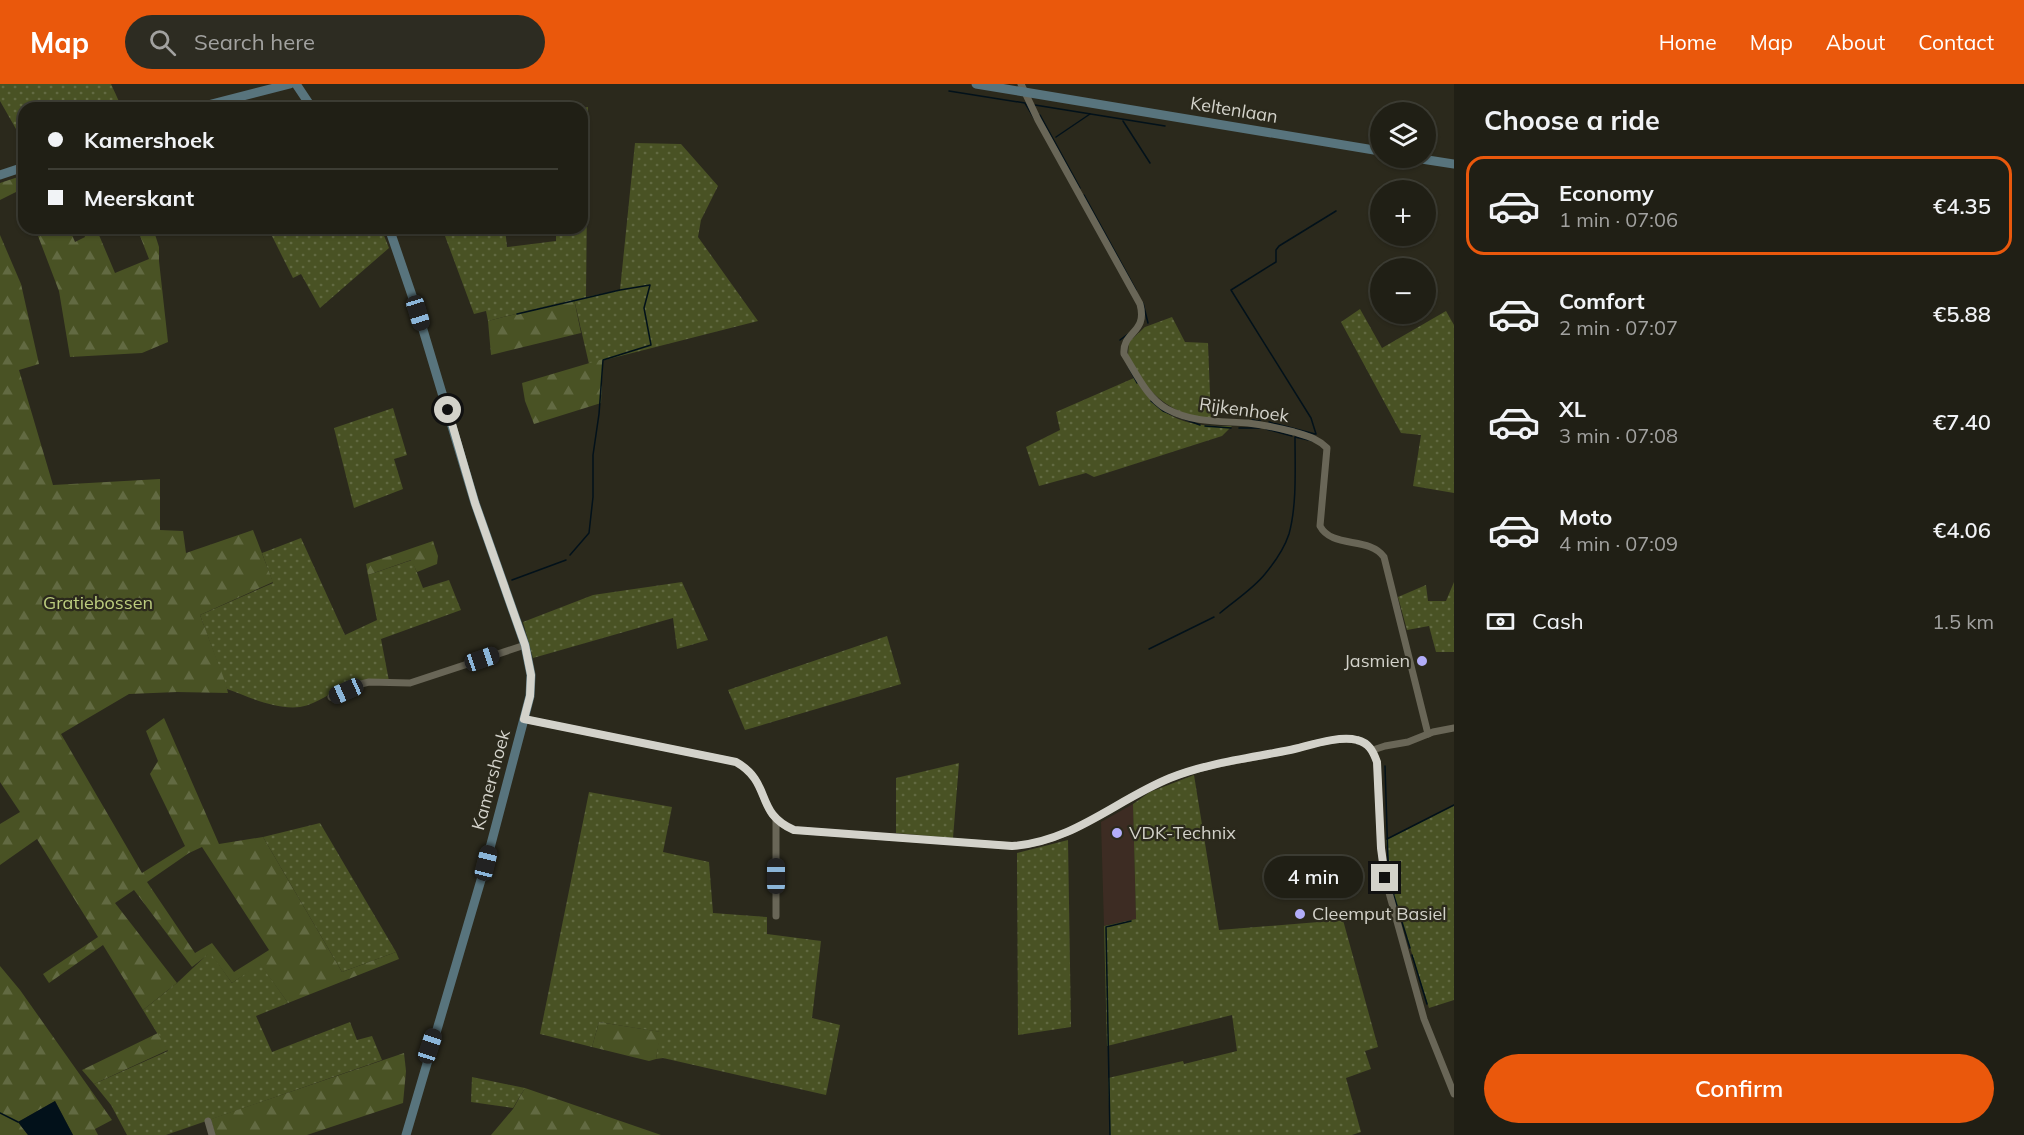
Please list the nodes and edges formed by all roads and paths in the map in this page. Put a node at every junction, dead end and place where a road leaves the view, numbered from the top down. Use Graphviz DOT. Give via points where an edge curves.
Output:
graph roads {
  1 [pos="296,84"];
  2 [pos="976,84"];
  3 [pos="285,85"];
  4 [pos="1022,88"];
  5 [pos="219,102"];
  6 [pos="308,102"];
  7 [pos="1370,149"];
  8 [pos="1436,161"];
  9 [pos="1454,164"];
  10 [pos="18,169"];
  11 [pos="0,175"];
  12 [pos="391,234"];
  13 [pos="525,645"];
  14 [pos="331,697"];
  15 [pos="524,719"];
  16 [pos="1454,728"];
  17 [pos="1428,734"];
  18 [pos="1373,750"];
  19 [pos="776,820"];
  20 [pos="776,916"];
  21 [pos="1454,1094"];
  22 [pos="208,1121"];
  23 [pos="212,1135"];
  24 [pos="406,1135"];
  1 -- 6 [label="street"];
  2 -- 4 [label="street, Keltenlaan"];
  3 -- 5 [label="street"];
  4 -- 7 [label="street, Keltenlaan"];
  4 -- 17 [label="street, Rijkenhoek" via="1140,304 1140,327 1127,340 1124,354 1154,399 1166,409 1192,419 1273,427 1320,440 1327,448 1320,526 1333,537 1373,548 1384,557"];
  8 -- 9 [label="street"];
  10 -- 11 [label="street"];
  12 -- 13 [label="street, Kamershoek" via="475,503"];
  13 -- 14 [label="street" via="410,683 369,682"];
  13 -- 15 [label="street, Kamershoek" via="531,675"];
  15 -- 19 [label="street" via="736,762 754,775"];
  15 -- 24 [label="street, Kamershoek"];
  16 -- 17 [label="street"];
  17 -- 18 [label="street"];
  18 -- 19 [label="street" via="1362,741 1349,738 1186,772 1140,792 1087,824 1022,845 794,830"];
  18 -- 21 [label="street" via="1385,878 1424,1020"];
  19 -- 20 [label="street"];
  22 -- 23 [label="street"];
}
